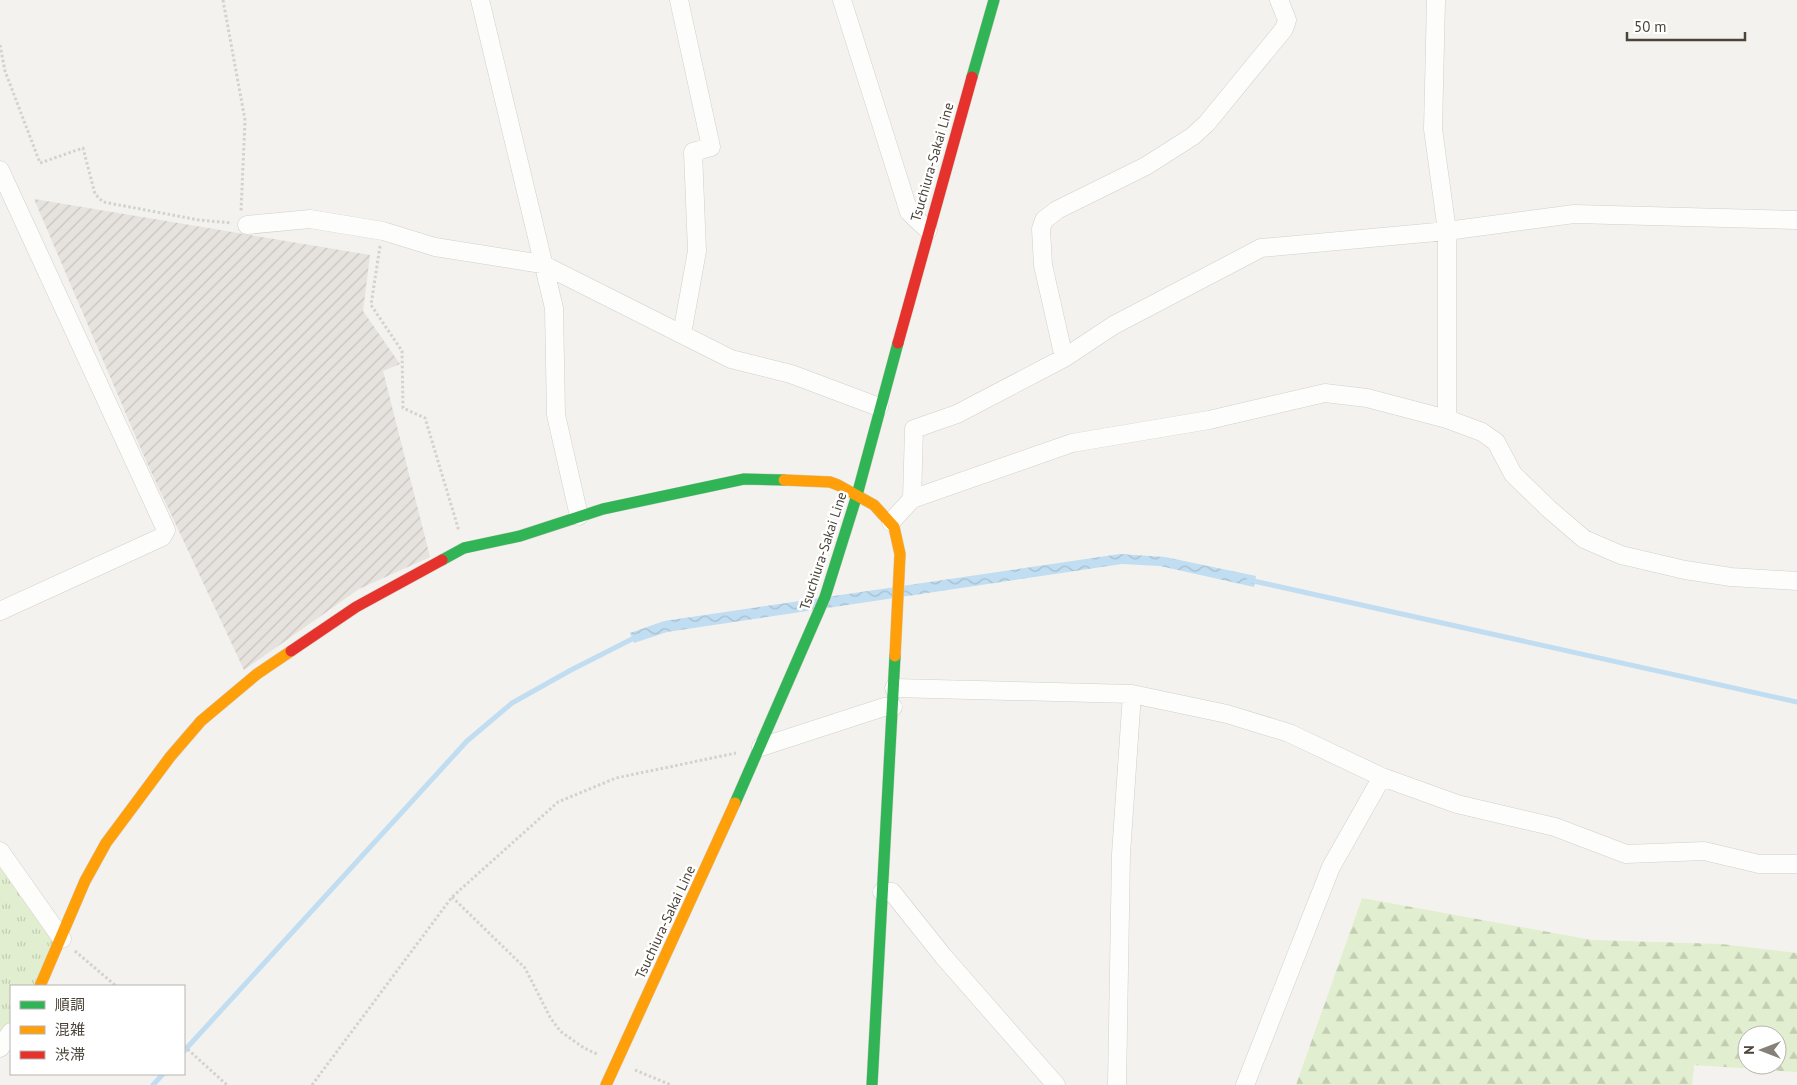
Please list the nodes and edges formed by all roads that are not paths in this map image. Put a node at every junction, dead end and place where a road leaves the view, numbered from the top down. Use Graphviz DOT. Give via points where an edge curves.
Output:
graph roads {
  1 [pos="480,0"];
  2 [pos="679,0"];
  3 [pos="842,0"];
  4 [pos="994,0"];
  5 [pos="1279,0"];
  6 [pos="1436,0"];
  7 [pos="0,170"];
  8 [pos="1797,220"];
  9 [pos="244,225"];
  10 [pos="928,230"];
  11 [pos="1447,231"];
  12 [pos="542,264"];
  13 [pos="682,334"];
  14 [pos="1064,358"];
  15 [pos="879,407"];
  16 [pos="1448,419"];
  17 [pos="857,495"];
  18 [pos="912,499"];
  19 [pos="578,516"];
  20 [pos="891,522"];
  21 [pos="1797,581"];
  22 [pos="0,611"];
  23 [pos="894,688"];
  24 [pos="1132,694"];
  25 [pos="893,707"];
  26 [pos="761,747"];
  27 [pos="1382,777"];
  28 [pos="0,851"];
  29 [pos="1797,864"];
  30 [pos="882,892"];
  31 [pos="62,939"];
  32 [pos="40,985"];
  33 [pos="10,1033"];
  34 [pos="0,1048"];
  35 [pos="606,1085"];
  36 [pos="872,1085"];
  37 [pos="1056,1085"];
  38 [pos="1117,1085"];
  39 [pos="1245,1085"];
  1 -- 12 [label="street"];
  2 -- 13 [label="street" via="711,147 693,152 697,251"];
  3 -- 10 [label="street" via="909,212"];
  4 -- 10 [label="street, Tsuchiura-Sakai Line"];
  5 -- 14 [label="street" via="1287,20 1284,29 1207,123 1193,136 1146,166 1057,210 1044,220 1043,265"];
  6 -- 11 [label="street" via="1433,129"];
  7 -- 22 [label="street" via="166,530 162,537"];
  8 -- 11 [label="street" via="1574,214"];
  9 -- 12 [label="street" via="310,219 383,231 435,247"];
  10 -- 15 [label="street, Tsuchiura-Sakai Line"];
  11 -- 14 [label="street" via="1261,248 1114,325"];
  11 -- 16 [label="street"];
  12 -- 13 [label="street"];
  12 -- 19 [label="street" via="554,308 556,415"];
  13 -- 15 [label="street" via="731,360 791,374"];
  14 -- 18 [label="street" via="957,414 914,429"];
  15 -- 17 [label="street, Tsuchiura-Sakai Line"];
  16 -- 18 [label="street" via="1366,398 1325,393 1209,420 1072,443"];
  16 -- 21 [label="street" via="1482,432 1496,442 1513,474 1584,538 1621,555 1685,570"];
  17 -- 19 [label="street" via="830,482 744,479"];
  17 -- 20 [label="street"];
  17 -- 26 [label="street, Tsuchiura-Sakai Line" via="818,614"];
  18 -- 20 [label="street"];
  19 -- 31 [label="street" via="520,536 464,548 356,607 257,674 201,721 139,796 106,843 85,881"];
  20 -- 23 [label="street" via="900,554"];
  23 -- 24 [label="street"];
  23 -- 25 [label="street"];
  24 -- 27 [label="street" via="1227,714 1289,733"];
  24 -- 38 [label="street" via="1121,854"];
  25 -- 26 [label="street" via="884,707"];
  25 -- 30 [label="street"];
  26 -- 35 [label="street, Tsuchiura-Sakai Line"];
  27 -- 29 [label="street" via="1457,804 1554,827 1626,854 1704,852 1759,864"];
  27 -- 39 [label="street" via="1331,867"];
  28 -- 31 [label="street"];
  30 -- 36 [label="street"];
  30 -- 37 [label="street" via="892,892 943,956"];
  31 -- 32 [label="street"];
  33 -- 34 [label="street"];
}
